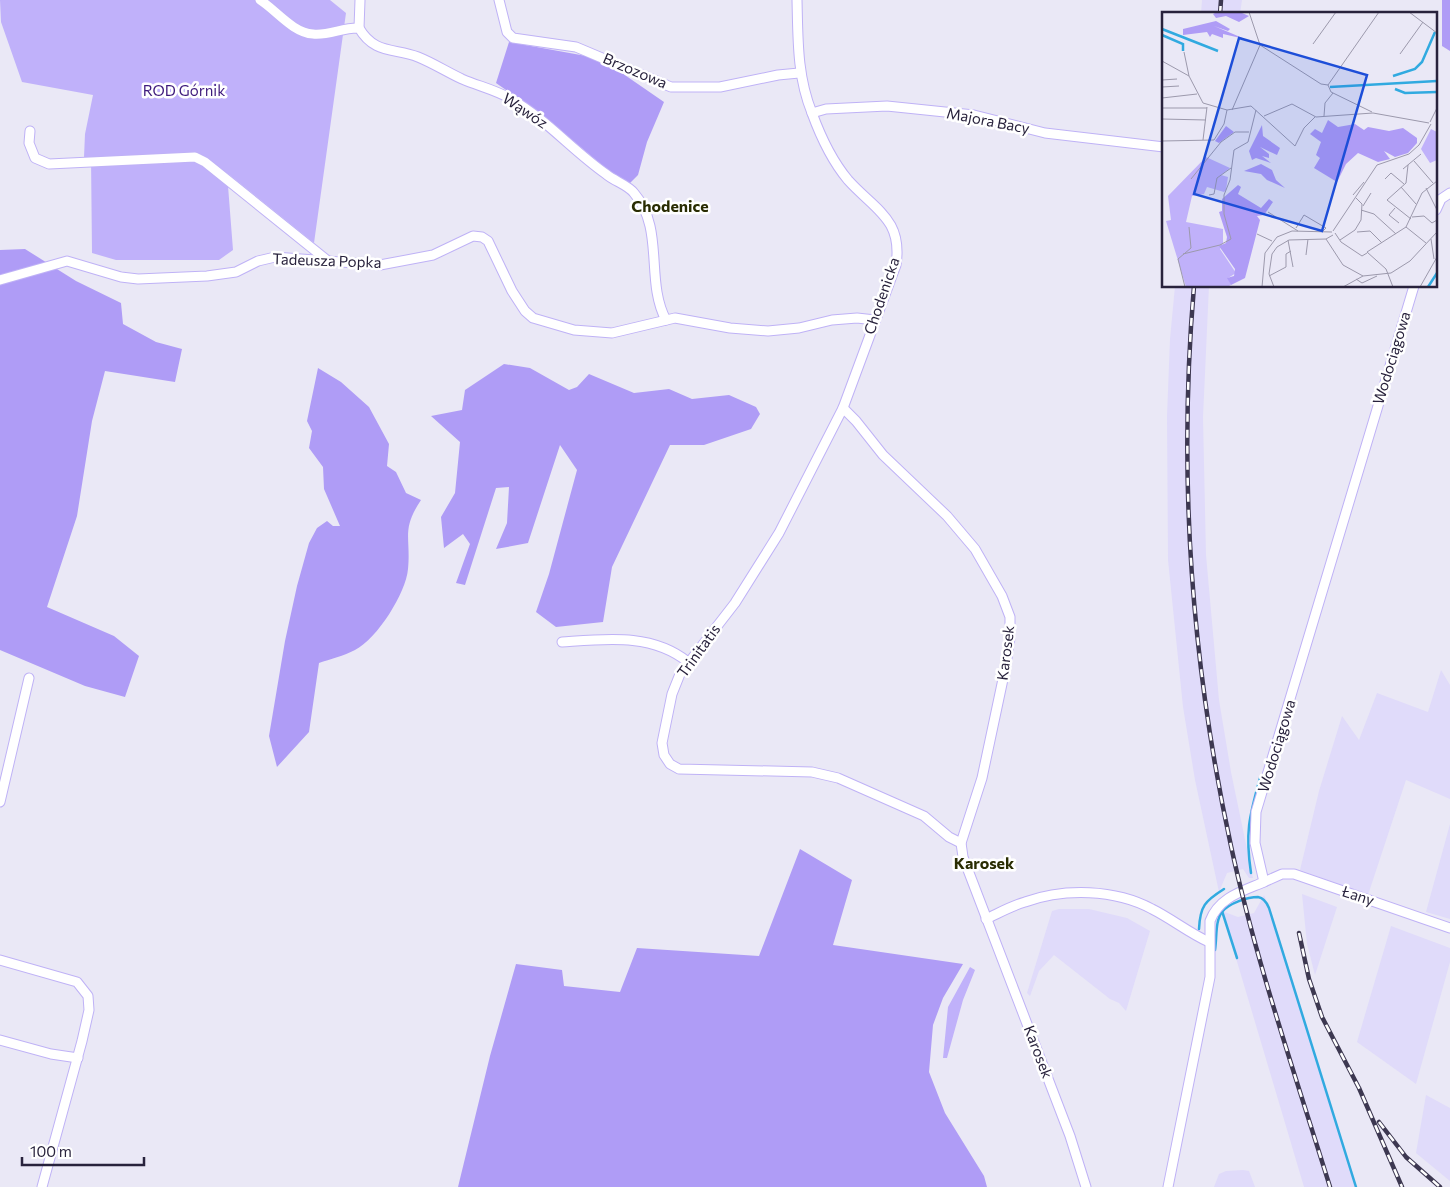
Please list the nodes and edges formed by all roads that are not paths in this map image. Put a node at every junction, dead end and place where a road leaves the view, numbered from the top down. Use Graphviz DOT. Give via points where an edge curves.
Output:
graph roads {
  1 [pos="260,0"];
  2 [pos="360,0"];
  3 [pos="499,0"];
  4 [pos="797,0"];
  5 [pos="360,28"];
  6 [pos="799,73"];
  7 [pos="812,113"];
  8 [pos="30,131"];
  9 [pos="1162,147"];
  10 [pos="1450,193"];
  11 [pos="1439,198"];
  12 [pos="328,261"];
  13 [pos="0,280"];
  14 [pos="1413,288"];
  15 [pos="666,320"];
  16 [pos="875,320"];
  17 [pos="843,408"];
  18 [pos="562,642"];
  19 [pos="688,662"];
  20 [pos="29,678"];
  21 [pos="0,802"];
  22 [pos="961,843"];
  23 [pos="1264,882"];
  24 [pos="986,919"];
  25 [pos="1450,928"];
  26 [pos="1209,942"];
  27 [pos="0,960"];
  28 [pos="0,1040"];
  29 [pos="78,1058"];
  30 [pos="42,1187"];
  31 [pos="1086,1187"];
  32 [pos="1168,1187"];
  1 -- 5 [label="street" via="293,26 312,35 342,28"];
  2 -- 5 [label="street"];
  3 -- 6 [label="street, Brzozowa" via="507,32 513,38 576,47 671,87 720,87"];
  4 -- 6 [label="street, Chodenicka"];
  5 -- 15 [label="street, Wąwóz" via="364,37 384,50 417,57 512,99 607,176 634,192 653,237 658,304"];
  6 -- 7 [label="street, Chodenicka"];
  7 -- 9 [label="street, Majora Bacy" via="826,109 887,106 974,115 1045,133"];
  7 -- 16 [label="street, Chodenicka" via="841,170 887,218 897,242 896,265"];
  8 -- 12 [label="street" via="29,143 36,158 49,164 195,157"];
  10 -- 11 [label="street"];
  12 -- 13 [label="street, Tadeusza Popka" via="275,257 236,272 138,279 121,278 67,261"];
  12 -- 15 [label="street, Tadeusza Popka" via="380,265 433,255 473,236 482,237 488,241 512,291 533,318 574,330 612,333"];
  14 -- 23 [label="street, Wodociągowa" via="1256,812 1255,843"];
  15 -- 16 [label="street, Tadeusza Popka" via="676,318 768,331 832,320"];
  16 -- 17 [label="street, Chodenicka"];
  17 -- 19 [label="street, Trinitatis" via="753,577"];
  17 -- 22 [label="street, Karosek" via="883,455 947,516 975,549 1010,617 1006,665 982,778"];
  18 -- 19 [label="street" via="633,640 662,647"];
  19 -- 22 [label="street, Trinitatis" via="677,681 665,723 662,743 664,756 670,764 686,769 812,772 838,778 924,816"];
  20 -- 21 [label="street"];
  22 -- 24 [label="street, Karosek" via="962,857"];
  23 -- 25 [label="street, Łany" via="1282,874 1294,874"];
  23 -- 26 [label="street" via="1232,896 1218,907 1210,921"];
  24 -- 26 [label="street" via="1042,897 1105,894 1122,896 1153,909"];
  24 -- 31 [label="street, Karosek" via="1070,1136"];
  26 -- 32 [label="street" via="1210,977"];
  27 -- 29 [label="street" via="77,982 83,988 88,996 89,1010"];
  28 -- 29 [label="street"];
  29 -- 30 [label="street"];
}
